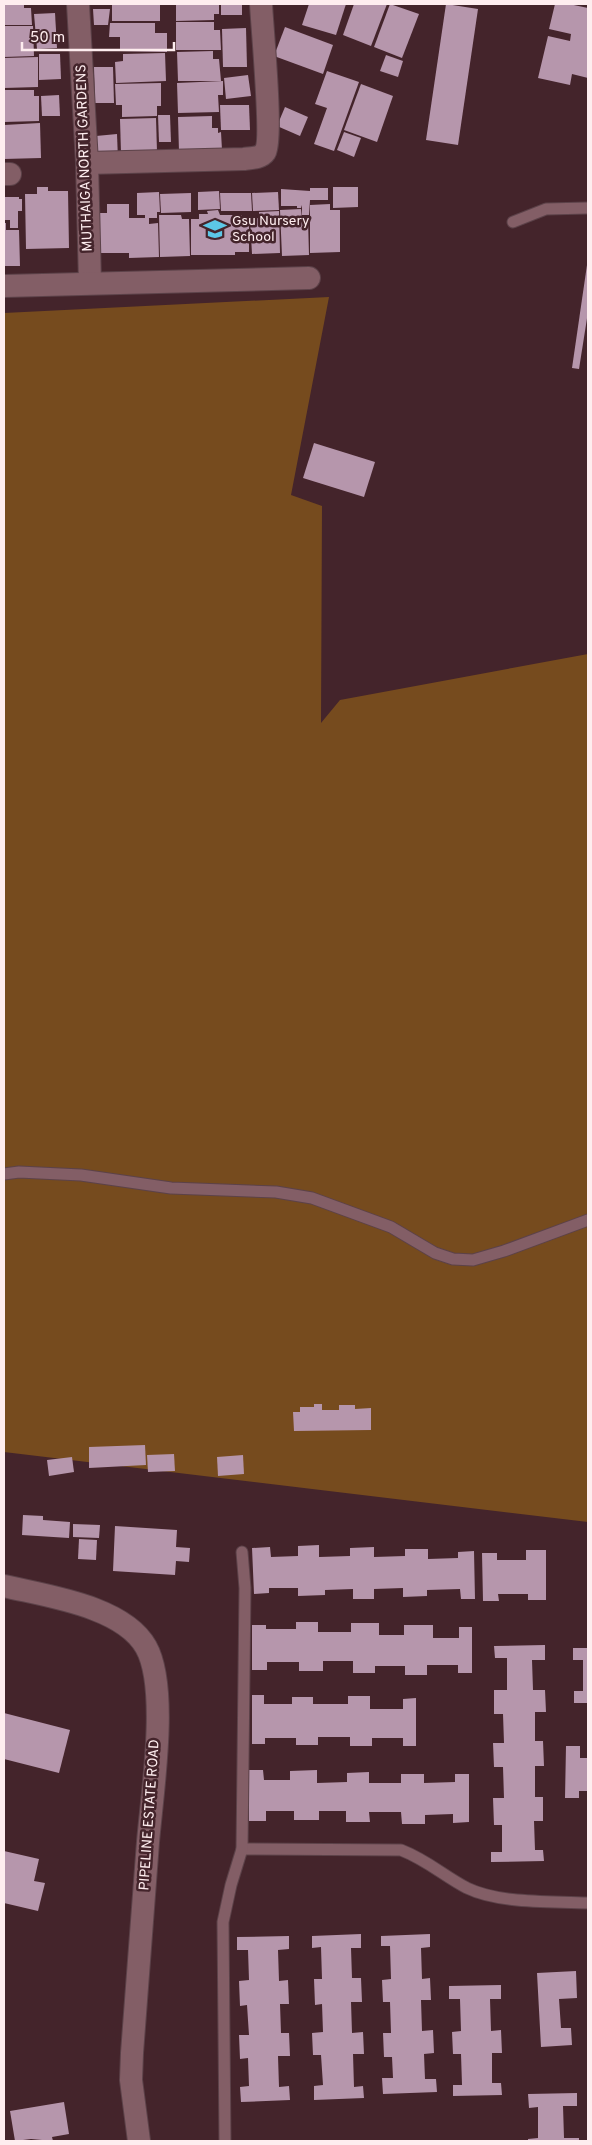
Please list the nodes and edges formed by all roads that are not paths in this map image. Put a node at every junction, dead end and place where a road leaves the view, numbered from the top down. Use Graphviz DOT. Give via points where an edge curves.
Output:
graph roads {
  1 [pos="78,4"];
  2 [pos="261,4"];
  3 [pos="87,163"];
  4 [pos="588,208"];
  5 [pos="513,222"];
  6 [pos="309,278"];
  7 [pos="90,283"];
  8 [pos="4,286"];
  9 [pos="4,1174"];
  10 [pos="588,1220"];
  11 [pos="242,1552"];
  12 [pos="4,1586"];
  13 [pos="242,1849"];
  14 [pos="588,1903"];
  15 [pos="139,2141"];
  16 [pos="225,2141"];
  1 -- 3 [label="street, MUTHAIGA NORTH GARDENS"];
  2 -- 3 [label="street" via="267,120 265,152 257,158 244,159"];
  3 -- 7 [label="street, MUTHAIGA NORTH GARDENS"];
  4 -- 5 [label="lane" via="546,209"];
  6 -- 7 [label="street"];
  7 -- 8 [label="street"];
  9 -- 10 [label="lane" via="81,1174 171,1188 276,1192 312,1198 390,1227 452,1259 473,1260"];
  11 -- 13 [label="lane"];
  12 -- 15 [label="street, PIPELINE ESTATE ROAD" via="102,1612 127,1627 146,1647 153,1669 158,1693 155,1771 132,2052"];
  13 -- 14 [label="lane" via="401,1850 422,1858 468,1888 491,1895"];
  13 -- 16 [label="lane" via="223,1922"];
}
